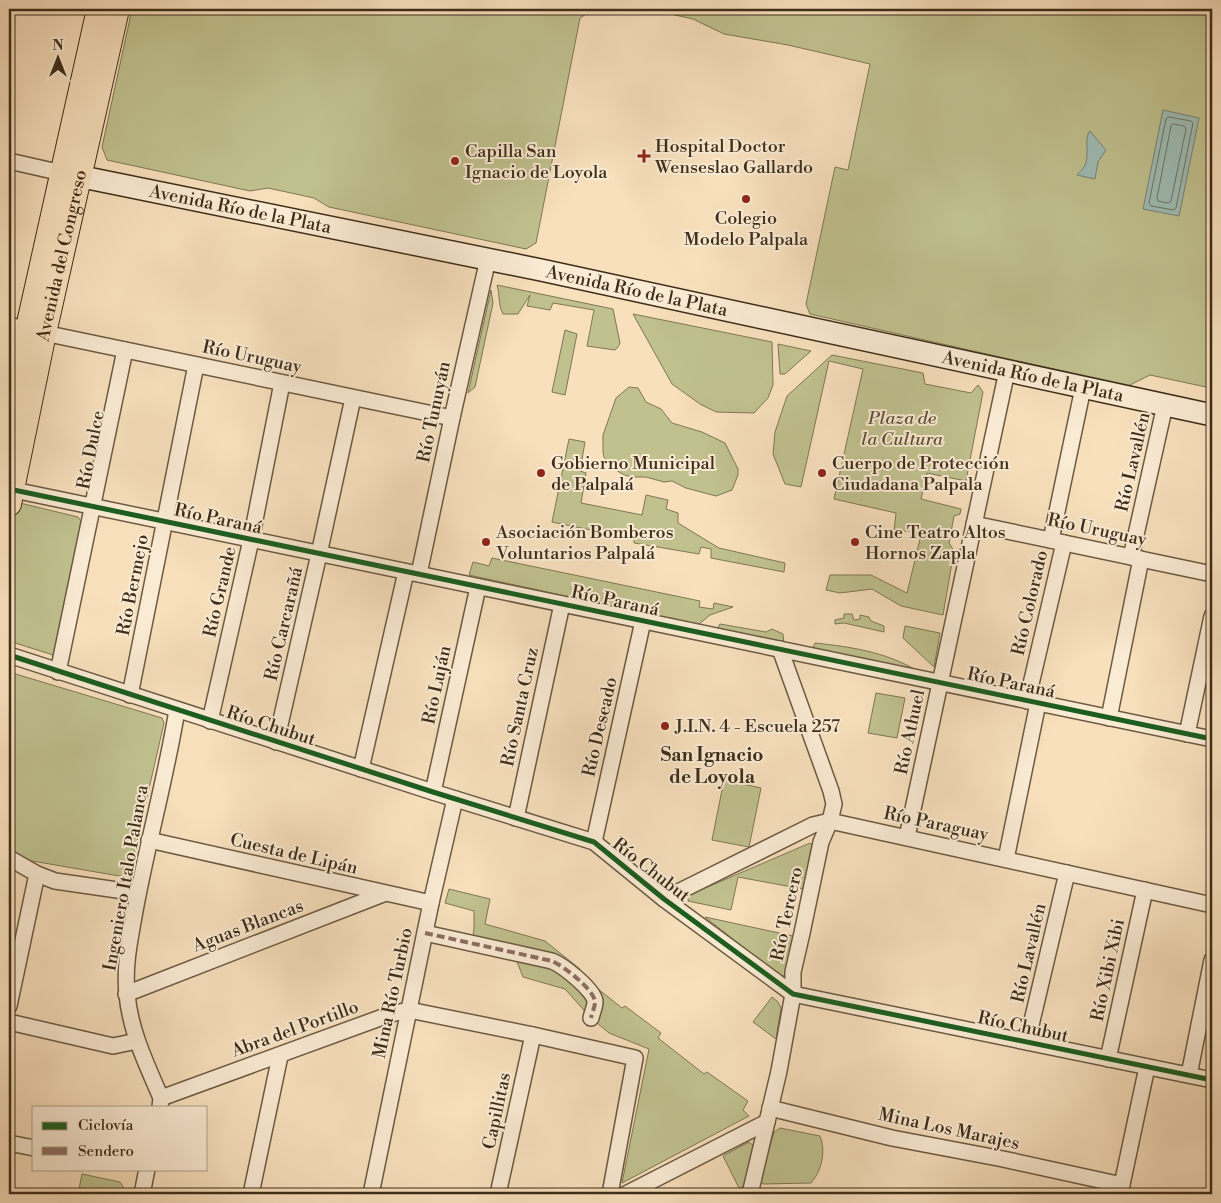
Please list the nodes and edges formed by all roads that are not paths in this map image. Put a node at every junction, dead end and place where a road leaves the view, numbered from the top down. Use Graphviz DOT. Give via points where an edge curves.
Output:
graph roads {
  1 [pos="99,9"];
  2 [pos="117,9"];
  3 [pos="9,161"];
  4 [pos="71,175"];
  5 [pos="488,259"];
  6 [pos="27,329"];
  7 [pos="125,350"];
  8 [pos="196,365"];
  9 [pos="1007,372"];
  10 [pos="282,383"];
  11 [pos="1083,388"];
  12 [pos="353,398"];
  13 [pos="1165,405"];
  14 [pos="9,413"];
  15 [pos="1212,415"];
  16 [pos="452,418"];
  17 [pos="10,494"];
  18 [pos="93,507"];
  19 [pos="165,522"];
  20 [pos="974,524"];
  21 [pos="251,540"];
  22 [pos="1057,541"];
  23 [pos="319,554"];
  24 [pos="1136,558"];
  25 [pos="1212,572"];
  26 [pos="413,573"];
  27 [pos="478,586"];
  28 [pos="562,604"];
  29 [pos="1212,616"];
  30 [pos="643,621"];
  31 [pos="780,649"];
  32 [pos="9,655"];
  33 [pos="58,672"];
  34 [pos="940,683"];
  35 [pos="130,695"];
  36 [pos="1032,702"];
  37 [pos="176,710"];
  38 [pos="1109,718"];
  39 [pos="210,721"];
  40 [pos="1187,734"];
  41 [pos="1212,739"];
  42 [pos="276,742"];
  43 [pos="361,769"];
  44 [pos="432,792"];
  45 [pos="455,799"];
  46 [pos="516,818"];
  47 [pos="830,820"];
  48 [pos="907,837"];
  49 [pos="149,840"];
  50 [pos="594,842"];
  51 [pos="9,858"];
  52 [pos="1006,859"];
  53 [pos="1067,873"];
  54 [pos="37,874"];
  55 [pos="1145,890"];
  56 [pos="138,892"];
  57 [pos="383,894"];
  58 [pos="664,898"];
  59 [pos="431,903"];
  60 [pos="1212,905"];
  61 [pos="425,933"];
  62 [pos="1212,960"];
  63 [pos="126,994"];
  64 [pos="793,994"];
  65 [pos="9,1006"];
  66 [pos="409,1010"];
  67 [pos="591,1018"];
  68 [pos="9,1022"];
  69 [pos="533,1035"];
  70 [pos="137,1041"];
  71 [pos="1027,1042"];
  72 [pos="280,1056"];
  73 [pos="1108,1059"];
  74 [pos="1147,1067"];
  75 [pos="1189,1075"];
  76 [pos="1212,1080"];
  77 [pos="161,1103"];
  78 [pos="768,1115"];
  79 [pos="9,1143"];
  80 [pos="32,1148"];
  81 [pos="144,1170"];
  82 [pos="1121,1190"];
  83 [pos="142,1194"];
  84 [pos="251,1194"];
  85 [pos="371,1194"];
  86 [pos="498,1194"];
  87 [pos="610,1194"];
  88 [pos="626,1194"];
  89 [pos="750,1194"];
  1 -- 4 [label="main road, Avenida del Congreso"];
  2 -- 4 [label="main road, Avenida del Congreso"];
  3 -- 4 [label="street"];
  4 -- 5 [label="main road, Avenida Río de la Plata"];
  4 -- 6 [label="main road, Avenida del Congreso"];
  5 -- 9 [label="main road, Avenida Río de la Plata"];
  5 -- 16 [label="street, Río Tunuyán"];
  6 -- 7 [label="street, Río Uruguay"];
  6 -- 14 [label="main road, Avenida del Congreso"];
  6 -- 17 [label="main road, Avenida del Congreso"];
  7 -- 8 [label="street, Río Uruguay"];
  7 -- 18 [label="street, Río Dulce"];
  8 -- 10 [label="street, Río Uruguay"];
  8 -- 19 [label="street, Río Bermejo"];
  9 -- 11 [label="main road, Avenida Río de la Plata"];
  9 -- 20 [label="street, Río Athuel"];
  10 -- 12 [label="street, Río Uruguay"];
  10 -- 21 [label="street, Río Grande"];
  11 -- 13 [label="main road, Avenida Río de la Plata"];
  11 -- 22 [label="street, Río Colorado"];
  12 -- 16 [label="street, Río Uruguay"];
  12 -- 23 [label="street, Río Carcarañá"];
  13 -- 15 [label="main road, Avenida Río de la Plata"];
  13 -- 24 [label="street, Río Lavallén"];
  16 -- 26 [label="street, Río Tunuyán"];
  17 -- 18 [label="street, Río Paraná"];
  18 -- 19 [label="street, Río Paraná"];
  18 -- 33 [label="street, Río Dulce"];
  19 -- 21 [label="street, Río Paraná"];
  19 -- 35 [label="street, Río Bermejo"];
  20 -- 22 [label="street, Río Uruguay"];
  20 -- 34 [label="street, Río Athuel"];
  21 -- 23 [label="street, Río Paraná"];
  21 -- 39 [label="street, Río Grande"];
  22 -- 24 [label="street, Río Uruguay"];
  22 -- 36 [label="street, Río Colorado"];
  23 -- 26 [label="street, Río Paraná"];
  23 -- 42 [label="street, Río Carcarañá"];
  24 -- 25 [label="street, Río Uruguay"];
  24 -- 38 [label="street, Río Lavallén"];
  26 -- 27 [label="street, Río Paraná"];
  26 -- 43 [label="street, Río Tunuyán"];
  27 -- 28 [label="street, Río Paraná"];
  27 -- 44 [label="street, Río Luján"];
  28 -- 30 [label="street, Río Paraná"];
  28 -- 46 [label="street, Río Santa Cruz"];
  29 -- 40 [label="street"];
  30 -- 31 [label="street, Río Paraná"];
  30 -- 50 [label="street, Río Deseado"];
  31 -- 34 [label="street, Río Paraná"];
  31 -- 47 [label="street, Río Tercero" via="831,791 834,804"];
  32 -- 33 [label="street, Río Chubut"];
  33 -- 35 [label="street, Río Chubut"];
  34 -- 36 [label="street, Río Paraná"];
  34 -- 48 [label="street, Río Athuel"];
  35 -- 37 [label="street, Río Chubut"];
  36 -- 38 [label="street, Río Paraná"];
  36 -- 52 [label="street, Río Colorado"];
  37 -- 39 [label="street, Río Chubut"];
  37 -- 49 [label="street, Ingeniero Italo Palanca"];
  38 -- 40 [label="street, Río Paraná"];
  39 -- 42 [label="street, Río Chubut"];
  40 -- 41 [label="street, Río Paraná"];
  42 -- 43 [label="street, Río Chubut"];
  43 -- 44 [label="street, Río Chubut"];
  44 -- 45 [label="street, Río Chubut"];
  45 -- 46 [label="street, Río Chubut"];
  45 -- 59 [label="street, Mina Río Turbio"];
  46 -- 50 [label="street, Río Chubut"];
  47 -- 48 [label="street, Río Paraguay"];
  47 -- 58 [label="street"];
  47 -- 64 [label="street, Río Tercero" via="821,842 796,956"];
  48 -- 52 [label="street, Río Paraguay"];
  49 -- 56 [label="street, Ingeniero Italo Palanca"];
  49 -- 57 [label="street, Cuesta de Lipán"];
  50 -- 58 [label="street, Río Chubut"];
  51 -- 54 [label="street"];
  52 -- 53 [label="street, Río Paraguay"];
  53 -- 55 [label="street, Río Paraguay"];
  53 -- 71 [label="street, Río Lavallén"];
  54 -- 56 [label="street" via="55,881"];
  54 -- 65 [label="street"];
  55 -- 60 [label="street, Río Paraguay"];
  55 -- 73 [label="street, Río Xibi Xibi"];
  56 -- 63 [label="street, Ingeniero Italo Palanca" via="126,967"];
  57 -- 59 [label="street, Cuesta de Lipán"];
  57 -- 63 [label="street, Aguas Blancas"];
  58 -- 64 [label="street, Río Chubut"];
  59 -- 61 [label="street, Mina Río Turbio"];
  61 -- 66 [label="street, Mina Río Turbio"];
  61 -- 67 [label="street" via="561,965 595,1000"];
  62 -- 75 [label="street"];
  63 -- 70 [label="street, Ingeniero Italo Palanca"];
  64 -- 71 [label="street, Río Chubut"];
  64 -- 78 [label="street, Río Tercero"];
  66 -- 69 [label="street, Abra del Portillo"];
  66 -- 72 [label="street, Abra del Portillo"];
  66 -- 85 [label="street, Mina Río Turbio"];
  68 -- 70 [label="street" via="113,1046"];
  69 -- 86 [label="street, Capillitas"];
  69 -- 87 [label="street, Abra del Portillo" via="635,1058"];
  70 -- 77 [label="street, Ingeniero Italo Palanca"];
  71 -- 73 [label="street, Río Chubut"];
  72 -- 77 [label="street, Abra del Portillo"];
  72 -- 84 [label="street"];
  73 -- 74 [label="street, Río Chubut"];
  74 -- 75 [label="street, Río Chubut"];
  74 -- 82 [label="street"];
  75 -- 76 [label="street, Río Chubut"];
  78 -- 82 [label="street, Mina Los Marajes" via="1012,1161"];
  78 -- 88 [label="street"];
  78 -- 89 [label="street, Río Tercero"];
  79 -- 80 [label="street"];
  81 -- 83 [label="street"];
}
